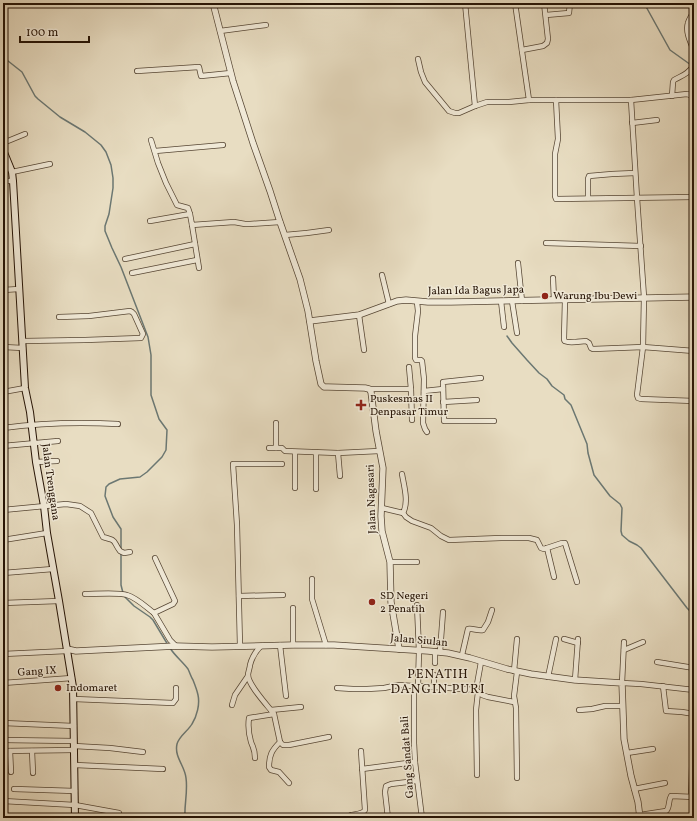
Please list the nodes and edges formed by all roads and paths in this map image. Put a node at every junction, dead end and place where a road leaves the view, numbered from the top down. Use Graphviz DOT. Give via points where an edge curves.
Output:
graph roads {
  1 [pos="213,3"];
  2 [pos="465,3"];
  3 [pos="516,3"];
  4 [pos="544,3"];
  5 [pos="570,3"];
  6 [pos="694,11"];
  7 [pos="546,16"];
  8 [pos="266,25"];
  9 [pos="220,31"];
  10 [pos="522,50"];
  11 [pos="694,51"];
  12 [pos="418,59"];
  13 [pos="693,67"];
  14 [pos="137,71"];
  15 [pos="231,73"];
  16 [pos="672,96"];
  17 [pos="694,97"];
  18 [pos="529,100"];
  19 [pos="556,100"];
  20 [pos="631,100"];
  21 [pos="475,106"];
  22 [pos="658,120"];
  23 [pos="632,123"];
  24 [pos="25,134"];
  25 [pos="151,140"];
  26 [pos="3,143"];
  27 [pos="223,145"];
  28 [pos="3,150"];
  29 [pos="155,151"];
  30 [pos="50,164"];
  31 [pos="8,168"];
  32 [pos="635,173"];
  33 [pos="3,181"];
  34 [pos="14,181"];
  35 [pos="694,197"];
  36 [pos="588,198"];
  37 [pos="637,198"];
  38 [pos="190,214"];
  39 [pos="150,221"];
  40 [pos="280,222"];
  41 [pos="192,225"];
  42 [pos="329,230"];
  43 [pos="285,235"];
  44 [pos="546,243"];
  45 [pos="195,244"];
  46 [pos="641,246"];
  47 [pos="125,259"];
  48 [pos="198,260"];
  49 [pos="518,263"];
  50 [pos="199,268"];
  51 [pos="132,273"];
  52 [pos="382,275"];
  53 [pos="553,278"];
  54 [pos="3,290"];
  55 [pos="19,290"];
  56 [pos="644,297"];
  57 [pos="694,297"];
  58 [pos="522,300"];
  59 [pos="554,300"];
  60 [pos="565,300"];
  61 [pos="501,301"];
  62 [pos="512,301"];
  63 [pos="417,302"];
  64 [pos="389,304"];
  65 [pos="359,315"];
  66 [pos="59,317"];
  67 [pos="310,321"];
  68 [pos="504,327"];
  69 [pos="517,333"];
  70 [pos="23,341"];
  71 [pos="3,347"];
  72 [pos="643,347"];
  73 [pos="23,348"];
  74 [pos="364,350"];
  75 [pos="694,351"];
  76 [pos="409,367"];
  77 [pos="481,378"];
  78 [pos="25,388"];
  79 [pos="369,389"];
  80 [pos="411,389"];
  81 [pos="443,389"];
  82 [pos="424,391"];
  83 [pos="3,392"];
  84 [pos="477,400"];
  85 [pos="694,401"];
  86 [pos="444,402"];
  87 [pos="412,420"];
  88 [pos="494,421"];
  89 [pos="276,423"];
  90 [pos="32,424"];
  91 [pos="118,424"];
  92 [pos="3,428"];
  93 [pos="426,432"];
  94 [pos="58,441"];
  95 [pos="34,443"];
  96 [pos="3,446"];
  97 [pos="269,448"];
  98 [pos="276,448"];
  99 [pos="379,451"];
  100 [pos="295,452"];
  101 [pos="316,453"];
  102 [pos="338,453"];
  103 [pos="57,461"];
  104 [pos="36,462"];
  105 [pos="282,464"];
  106 [pos="402,474"];
  107 [pos="340,476"];
  108 [pos="295,488"];
  109 [pos="316,489"];
  110 [pos="44,506"];
  111 [pos="382,508"];
  112 [pos="3,510"];
  113 [pos="403,513"];
  114 [pos="47,534"];
  115 [pos="3,540"];
  116 [pos="547,548"];
  117 [pos="130,552"];
  118 [pos="155,558"];
  119 [pos="390,562"];
  120 [pos="417,562"];
  121 [pos="53,569"];
  122 [pos="3,573"];
  123 [pos="554,577"];
  124 [pos="312,578"];
  125 [pos="577,582"];
  126 [pos="85,594"];
  127 [pos="283,594"];
  128 [pos="239,596"];
  129 [pos="59,602"];
  130 [pos="3,603"];
  131 [pos="417,605"];
  132 [pos="293,608"];
  133 [pos="492,610"];
  134 [pos="443,612"];
  135 [pos="154,613"];
  136 [pos="517,639"];
  137 [pos="556,639"];
  138 [pos="564,639"];
  139 [pos="624,642"];
  140 [pos="643,642"];
  141 [pos="280,645"];
  142 [pos="293,645"];
  143 [pos="326,645"];
  144 [pos="176,646"];
  145 [pos="243,646"];
  146 [pos="258,646"];
  147 [pos="399,649"];
  148 [pos="624,650"];
  149 [pos="419,651"];
  150 [pos="67,652"];
  151 [pos="438,652"];
  152 [pos="3,654"];
  153 [pos="462,655"];
  154 [pos="481,662"];
  155 [pos="657,662"];
  156 [pos="435,663"];
  157 [pos="694,668"];
  158 [pos="516,671"];
  159 [pos="434,675"];
  160 [pos="248,676"];
  161 [pos="548,677"];
  162 [pos="72,678"];
  163 [pos="575,680"];
  164 [pos="3,682"];
  165 [pos="622,683"];
  166 [pos="416,686"];
  167 [pos="663,686"];
  168 [pos="434,687"];
  169 [pos="176,688"];
  170 [pos="337,688"];
  171 [pos="694,690"];
  172 [pos="477,691"];
  173 [pos="286,696"];
  174 [pos="74,699"];
  175 [pos="514,702"];
  176 [pos="232,705"];
  177 [pos="622,706"];
  178 [pos="301,707"];
  179 [pos="579,710"];
  180 [pos="273,712"];
  181 [pos="694,714"];
  182 [pos="3,723"];
  183 [pos="74,726"];
  184 [pos="694,734"];
  185 [pos="330,737"];
  186 [pos="3,740"];
  187 [pos="280,742"];
  188 [pos="74,746"];
  189 [pos="653,749"];
  190 [pos="3,751"];
  191 [pos="10,751"];
  192 [pos="32,751"];
  193 [pos="143,752"];
  194 [pos="361,752"];
  195 [pos="627,753"];
  196 [pos="255,758"];
  197 [pos="415,762"];
  198 [pos="75,765"];
  199 [pos="163,769"];
  200 [pos="362,769"];
  201 [pos="11,772"];
  202 [pos="33,773"];
  203 [pos="476,775"];
  204 [pos="517,778"];
  205 [pos="416,781"];
  206 [pos="290,782"];
  207 [pos="666,783"];
  208 [pos="14,789"];
  209 [pos="634,789"];
  210 [pos="75,791"];
  211 [pos="693,797"];
  212 [pos="3,801"];
  213 [pos="75,805"];
  214 [pos="119,813"];
  215 [pos="351,815"];
  216 [pos="640,817"];
  217 [pos="75,818"];
  218 [pos="388,818"];
  219 [pos="422,818"];
  1 -- 9 [label="street"];
  2 -- 21 [label="street"];
  3 -- 10 [label="street"];
  4 -- 7 [label="street"];
  5 -- 7 [label="street" via="569,13"];
  6 -- 11 [label="street" via="687,27"];
  7 -- 10 [label="street" via="547,43"];
  8 -- 9 [label="street"];
  9 -- 15 [label="street"];
  10 -- 18 [label="street"];
  12 -- 21 [label="street" via="425,82 449,111 455,113"];
  13 -- 16 [label="street" via="672,82"];
  14 -- 15 [label="street" via="199,67 201,76"];
  15 -- 40 [label="street"];
  16 -- 17 [label="street" via="690,94"];
  16 -- 20 [label="street"];
  18 -- 19 [label="street"];
  18 -- 21 [label="street" via="487,102"];
  19 -- 20 [label="street"];
  19 -- 36 [label="street" via="558,139 555,154 555,198"];
  20 -- 23 [label="street"];
  22 -- 23 [label="street"];
  23 -- 32 [label="street"];
  24 -- 26 [label="street"];
  25 -- 29 [label="street"];
  27 -- 29 [label="street"];
  28 -- 31 [label="main road, Jalan Trenggana"];
  29 -- 38 [label="street" via="177,205 188,208"];
  30 -- 31 [label="street"];
  31 -- 34 [label="main road, Jalan Trenggana"];
  32 -- 36 [label="street" via="589,176"];
  32 -- 37 [label="street"];
  33 -- 34 [label="street"];
  34 -- 55 [label="main road, Jalan Trenggana"];
  35 -- 37 [label="street"];
  36 -- 37 [label="street"];
  37 -- 46 [label="street"];
  38 -- 39 [label="street"];
  38 -- 41 [label="street"];
  40 -- 41 [label="street"];
  40 -- 43 [label="street"];
  41 -- 45 [label="street"];
  42 -- 43 [label="street"];
  43 -- 67 [label="street" via="300,279"];
  44 -- 46 [label="street"];
  45 -- 47 [label="street"];
  45 -- 48 [label="street"];
  46 -- 56 [label="street"];
  48 -- 50 [label="street"];
  48 -- 51 [label="street"];
  49 -- 58 [label="street"];
  52 -- 64 [label="street"];
  53 -- 59 [label="street"];
  54 -- 55 [label="street"];
  55 -- 70 [label="main road, Jalan Trenggana"];
  56 -- 57 [label="street, Jalan Ida Bagus Japa"];
  56 -- 60 [label="street, Jalan Ida Bagus Japa"];
  56 -- 72 [label="street"];
  58 -- 59 [label="street, Jalan Ida Bagus Japa"];
  58 -- 62 [label="street, Jalan Ida Bagus Japa"];
  59 -- 60 [label="street, Jalan Ida Bagus Japa"];
  60 -- 72 [label="street" via="566,342 586,341 593,349"];
  61 -- 62 [label="street, Jalan Ida Bagus Japa"];
  61 -- 63 [label="street, Jalan Ida Bagus Japa"];
  61 -- 68 [label="street"];
  62 -- 69 [label="street"];
  63 -- 64 [label="street, Jalan Ida Bagus Japa" via="402,300"];
  63 -- 82 [label="street" via="415,358 422,361"];
  64 -- 65 [label="street, Jalan Ida Bagus Japa"];
  65 -- 67 [label="street, Jalan Ida Bagus Japa"];
  65 -- 74 [label="street"];
  66 -- 70 [label="street" via="85,317 130,311 134,314 142,334 141,338"];
  67 -- 79 [label="street" via="322,386"];
  70 -- 73 [label="main road, Jalan Trenggana"];
  71 -- 73 [label="street"];
  72 -- 75 [label="street"];
  72 -- 85 [label="street" via="638,398"];
  73 -- 78 [label="main road, Jalan Trenggana"];
  76 -- 80 [label="street"];
  77 -- 81 [label="street" via="443,382"];
  78 -- 83 [label="street"];
  78 -- 90 [label="main road, Jalan Trenggana"];
  79 -- 80 [label="street"];
  79 -- 99 [label="street, Jalan Nagasari"];
  80 -- 87 [label="street"];
  81 -- 82 [label="street"];
  81 -- 86 [label="street"];
  82 -- 93 [label="street" via="423,423"];
  84 -- 86 [label="street"];
  86 -- 88 [label="street" via="444,421"];
  89 -- 98 [label="street"];
  90 -- 91 [label="street"];
  90 -- 92 [label="street"];
  90 -- 95 [label="main road, Jalan Trenggana"];
  94 -- 95 [label="street"];
  95 -- 96 [label="street"];
  95 -- 104 [label="main road, Jalan Trenggana"];
  97 -- 98 [label="street"];
  98 -- 100 [label="street"];
  99 -- 102 [label="street"];
  99 -- 111 [label="street, Jalan Nagasari" via="383,474"];
  100 -- 101 [label="street"];
  100 -- 108 [label="street"];
  101 -- 102 [label="street"];
  101 -- 109 [label="street"];
  102 -- 107 [label="street"];
  103 -- 104 [label="street"];
  104 -- 110 [label="main road, Jalan Trenggana"];
  105 -- 128 [label="street" via="233,464"];
  106 -- 113 [label="street" via="406,503"];
  110 -- 112 [label="street"];
  110 -- 114 [label="main road, Jalan Trenggana"];
  110 -- 117 [label="street" via="66,504 84,508 93,515 103,537 114,540 120,551"];
  111 -- 113 [label="street"];
  111 -- 119 [label="street, Jalan Nagasari" via="382,532"];
  113 -- 116 [label="street" via="406,518 431,528 449,540 528,538 537,540 542,549"];
  114 -- 115 [label="street"];
  114 -- 121 [label="main road, Jalan Trenggana"];
  116 -- 123 [label="street"];
  116 -- 125 [label="street" via="565,543"];
  118 -- 135 [label="street" via="175,601"];
  119 -- 120 [label="street"];
  119 -- 147 [label="street, Jalan Nagasari" via="392,602"];
  121 -- 122 [label="street"];
  121 -- 129 [label="main road, Jalan Trenggana"];
  124 -- 143 [label="street" via="312,599"];
  126 -- 135 [label="street" via="123,594 132,597"];
  127 -- 128 [label="street"];
  128 -- 145 [label="street"];
  129 -- 130 [label="street"];
  129 -- 150 [label="main road, Jalan Trenggana"];
  131 -- 149 [label="street, Gang Sandat Bali"];
  132 -- 142 [label="street"];
  133 -- 153 [label="street" via="483,630 468,629"];
  134 -- 151 [label="street"];
  135 -- 144 [label="street"];
  136 -- 158 [label="street"];
  137 -- 161 [label="street"];
  138 -- 163 [label="street" via="578,641"];
  139 -- 148 [label="street"];
  140 -- 148 [label="street"];
  141 -- 142 [label="street, Jalan Siulan"];
  141 -- 146 [label="street, Jalan Siulan"];
  141 -- 173 [label="street"];
  142 -- 143 [label="street, Jalan Siulan"];
  143 -- 147 [label="street, Jalan Siulan"];
  144 -- 145 [label="street, Jalan Siulan"];
  144 -- 150 [label="street, Jalan Siulan"];
  145 -- 146 [label="street, Jalan Siulan"];
  146 -- 160 [label="street"];
  147 -- 149 [label="street, Jalan Siulan"];
  148 -- 165 [label="street"];
  149 -- 151 [label="street, Jalan Siulan"];
  149 -- 166 [label="street, Gang Sandat Bali"];
  150 -- 152 [label="street"];
  150 -- 162 [label="main road, Jalan Trenggana"];
  151 -- 153 [label="street, Jalan Siulan"];
  151 -- 156 [label="street"];
  153 -- 154 [label="street, Jalan Siulan"];
  154 -- 158 [label="street, Jalan Siulan"];
  154 -- 172 [label="street"];
  155 -- 157 [label="street"];
  158 -- 161 [label="street, Jalan Siulan"];
  158 -- 175 [label="street"];
  159 -- 168 [label="street"];
  160 -- 176 [label="street" via="235,695"];
  160 -- 180 [label="street" via="262,700"];
  161 -- 163 [label="street, Jalan Siulan"];
  162 -- 164 [label="street, Gang IX"];
  162 -- 174 [label="main road, Jalan Trenggana"];
  163 -- 165 [label="street, Jalan Siulan"];
  165 -- 167 [label="street"];
  165 -- 177 [label="street"];
  166 -- 168 [label="street"];
  166 -- 170 [label="street" via="398,685 353,690"];
  166 -- 197 [label="street, Gang Sandat Bali"];
  167 -- 171 [label="street"];
  167 -- 181 [label="street" via="666,711"];
  168 -- 172 [label="street"];
  169 -- 174 [label="street" via="176,699 173,703"];
  172 -- 175 [label="street" via="488,697"];
  172 -- 203 [label="street"];
  174 -- 183 [label="main road, Jalan Trenggana"];
  175 -- 204 [label="street"];
  177 -- 179 [label="street"];
  177 -- 195 [label="street"];
  178 -- 180 [label="street"];
  180 -- 187 [label="street"];
  180 -- 196 [label="street" via="249,718"];
  182 -- 183 [label="street"];
  183 -- 188 [label="main road, Jalan Trenggana"];
  184 -- 211 [label="street"];
  185 -- 187 [label="street" via="289,745"];
  186 -- 188 [label="street"];
  187 -- 206 [label="street" via="271,753 269,767"];
  188 -- 192 [label="street"];
  188 -- 193 [label="street"];
  188 -- 198 [label="main road, Jalan Trenggana"];
  189 -- 195 [label="street"];
  190 -- 191 [label="street"];
  191 -- 192 [label="street"];
  191 -- 201 [label="street"];
  192 -- 202 [label="street"];
  194 -- 200 [label="street"];
  195 -- 209 [label="street"];
  197 -- 200 [label="street"];
  197 -- 205 [label="street, Gang Sandat Bali"];
  198 -- 199 [label="street"];
  198 -- 210 [label="main road, Jalan Trenggana"];
  200 -- 215 [label="street" via="365,810"];
  205 -- 218 [label="street" via="386,786"];
  205 -- 219 [label="street, Gang Sandat Bali"];
  207 -- 209 [label="street"];
  208 -- 210 [label="street"];
  209 -- 216 [label="street"];
  210 -- 213 [label="main road, Jalan Trenggana"];
  211 -- 216 [label="street" via="671,796 666,812"];
  212 -- 213 [label="street"];
  213 -- 214 [label="street"];
  213 -- 217 [label="main road, Jalan Trenggana"];
}
